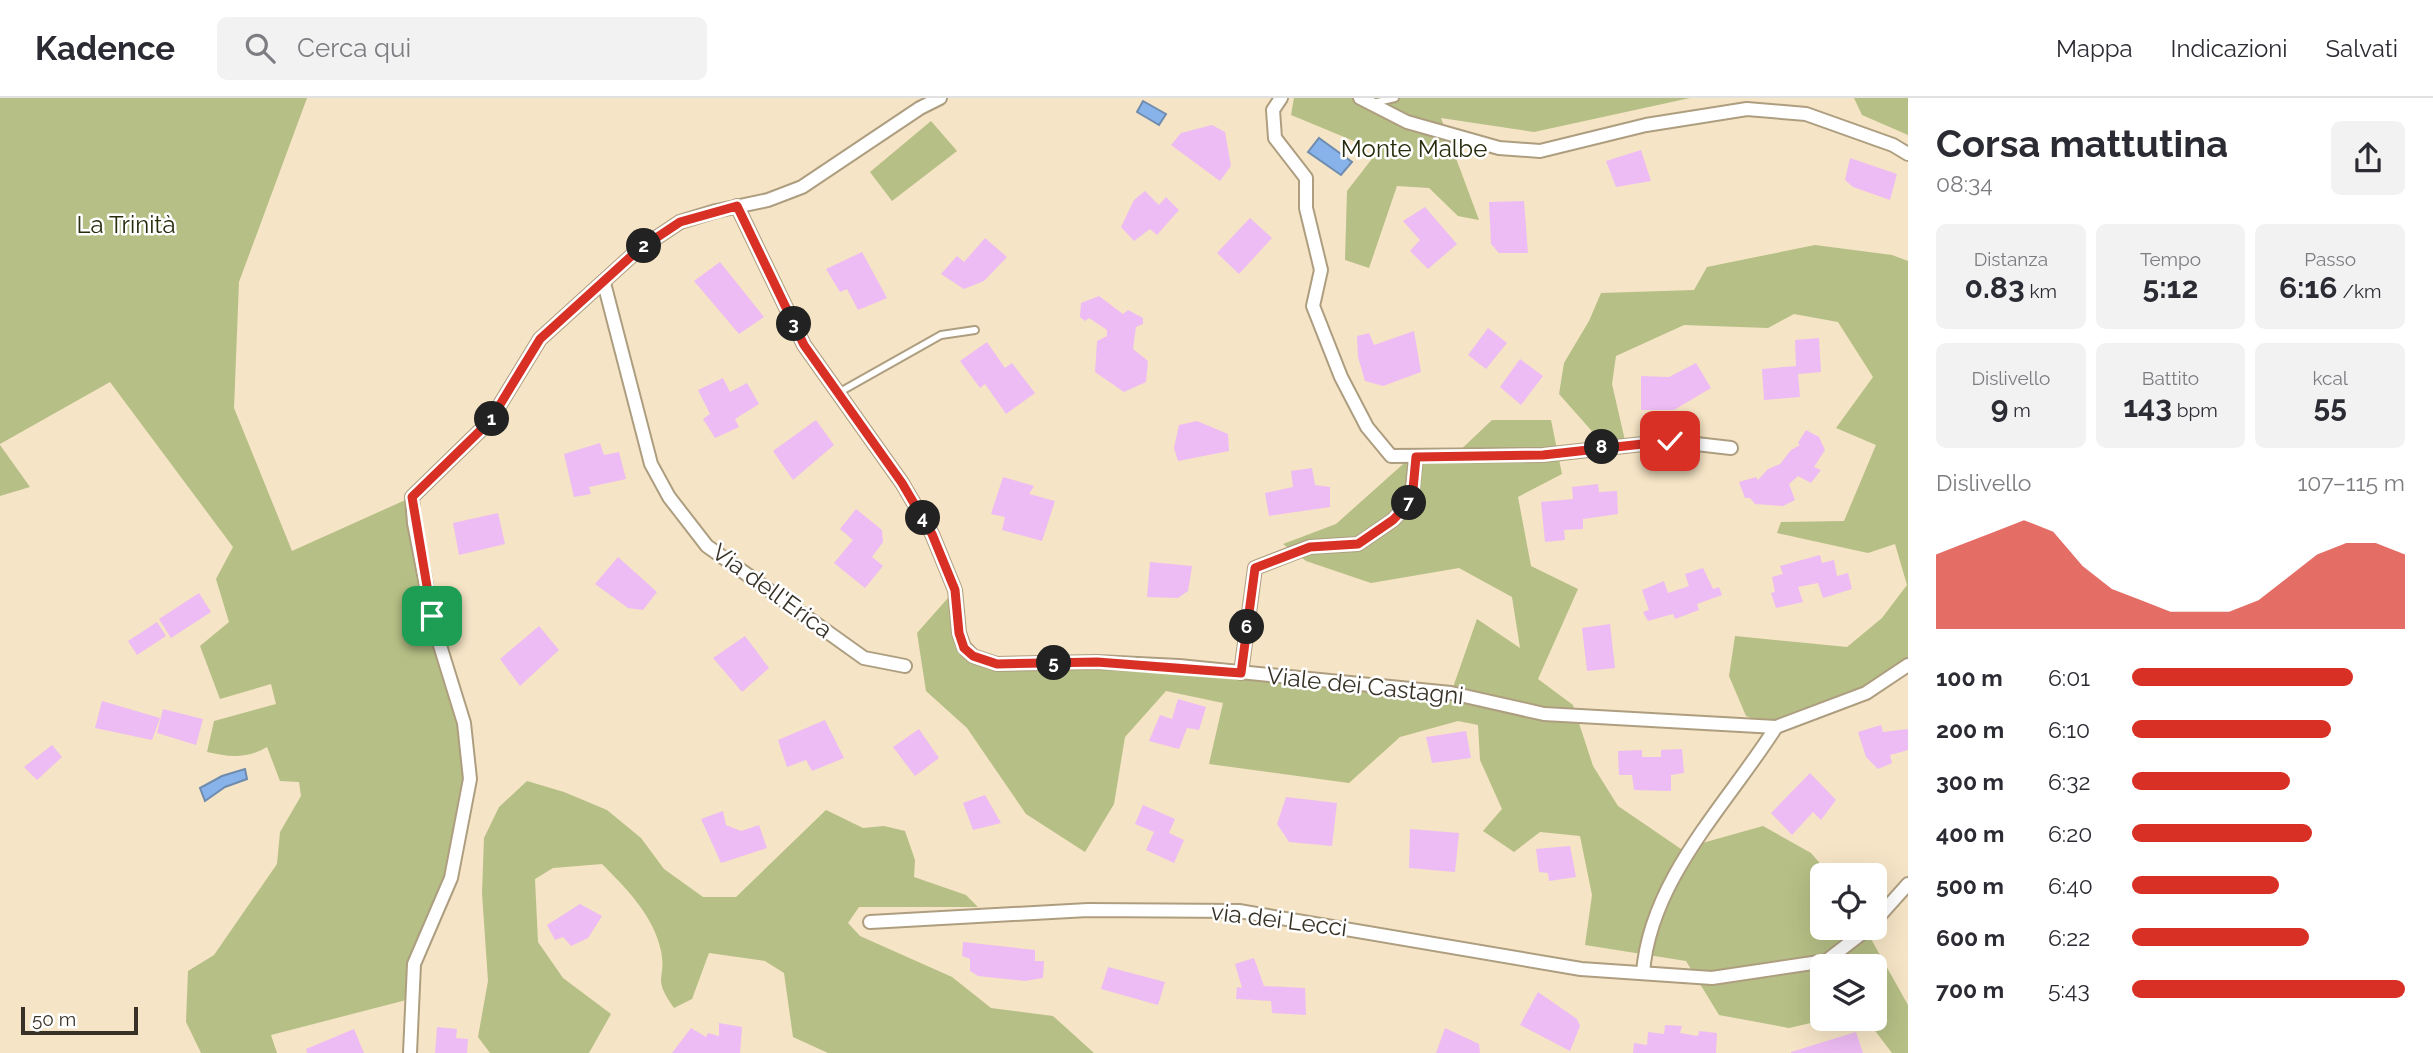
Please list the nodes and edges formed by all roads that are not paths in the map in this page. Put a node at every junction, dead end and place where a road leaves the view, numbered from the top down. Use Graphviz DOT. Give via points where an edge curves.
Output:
graph roads {
  1 [pos="940,98"];
  2 [pos="1281,98"];
  3 [pos="1395,98"];
  4 [pos="1366,101"];
  5 [pos="1908,155"];
  6 [pos="737,206"];
  7 [pos="604,283"];
  8 [pos="975,330"];
  9 [pos="836,394"];
  10 [pos="1731,448"];
  11 [pos="1416,457"];
  12 [pos="1908,665"];
  13 [pos="905,666"];
  14 [pos="1241,673"];
  15 [pos="1776,727"];
  16 [pos="1908,884"];
  17 [pos="1887,907"];
  18 [pos="870,922"];
  19 [pos="1853,940"];
  20 [pos="1643,973"];
  21 [pos="410,1053"];
  1 -- 6 [label="street" via="802,187"];
  2 -- 11 [label="street" via="1273,110 1275,138 1306,178 1306,208 1321,270 1313,306 1367,427 1391,456"];
  3 -- 4 [label="lane"];
  4 -- 5 [label="street" via="1407,122 1499,148 1540,151 1646,125 1747,109 1806,114 1893,145"];
  6 -- 7 [label="street" via="680,222 638,250"];
  6 -- 9 [label="street, Viale dei Castagni" via="804,345"];
  7 -- 13 [label="street, Via dell'Erica" via="651,464 669,497 707,546 864,658"];
  7 -- 21 [label="street" via="540,339 490,421 412,497 435,626 464,723 470,779 451,878 414,964"];
  8 -- 9 [label="lane" via="941,335"];
  9 -- 14 [label="street, Viale dei Castagni" via="902,483 932,534 955,590 964,648 973,656 997,664 1097,662"];
  10 -- 11 [label="street" via="1670,441 1543,455"];
  11 -- 14 [label="street" via="1412,500 1393,520 1358,544 1310,547 1255,568"];
  12 -- 15 [label="street" via="1866,693"];
  14 -- 15 [label="street, Viale dei Castagni" via="1451,693 1544,714"];
  15 -- 20 [label="street" via="1670,883 1645,948"];
  16 -- 17 [label="street"];
  18 -- 20 [label="street, via dei Lecci" via="1088,910 1239,911 1581,969"];
  19 -- 20 [label="street" via="1826,961 1712,978"];
}
